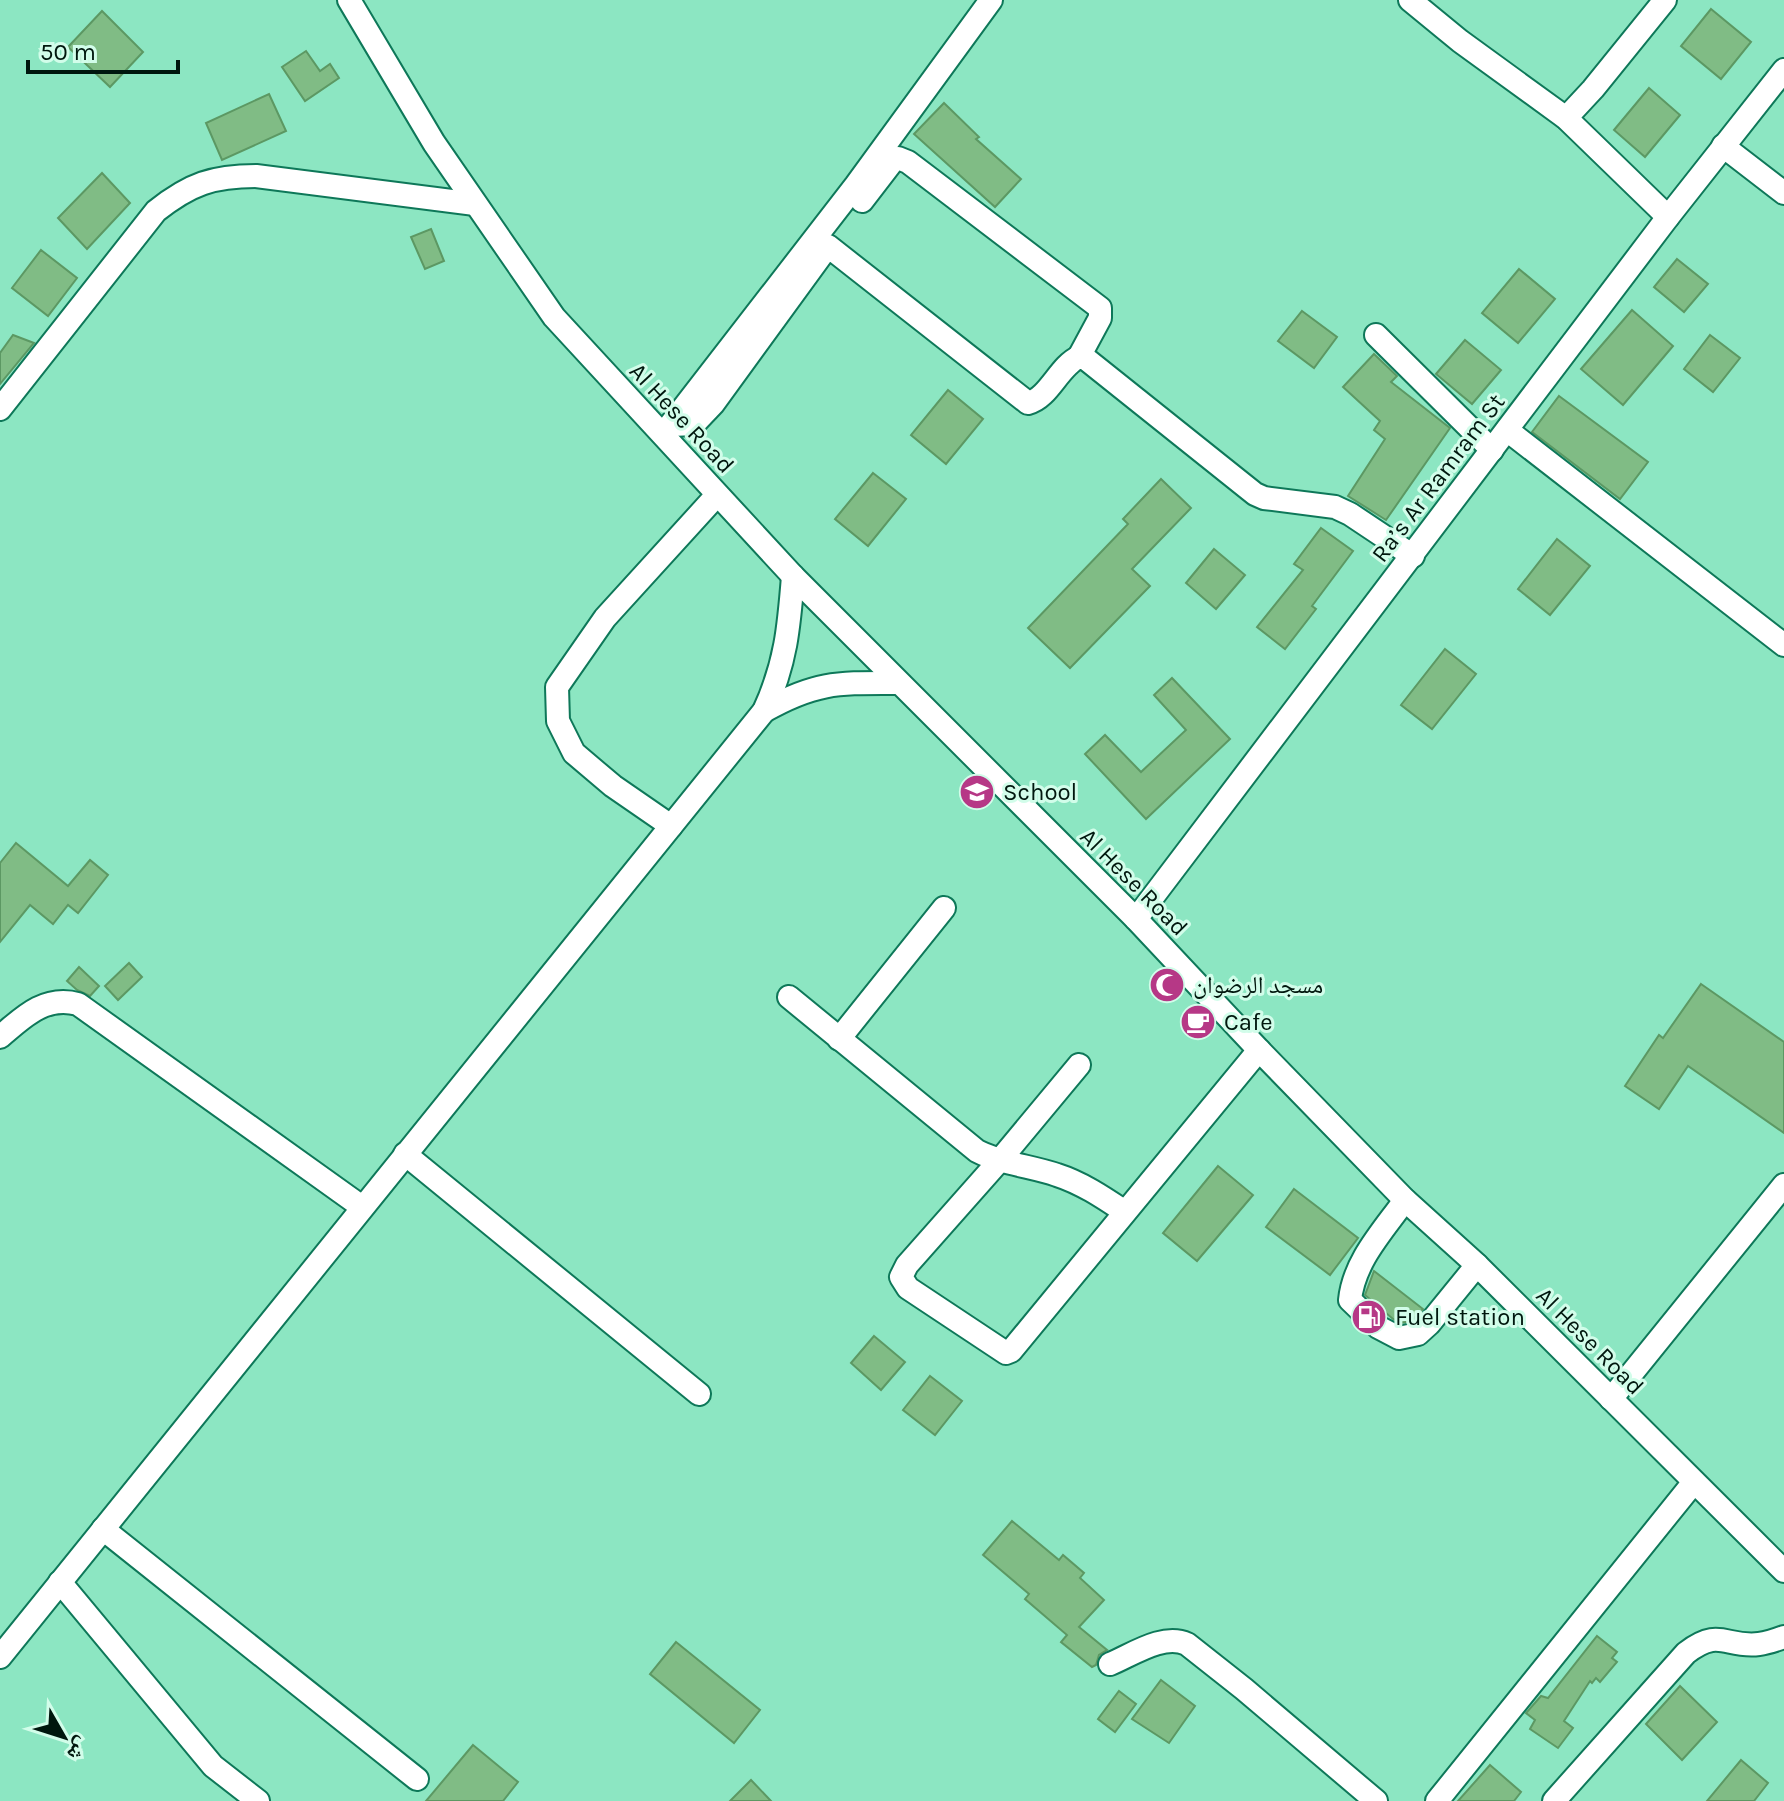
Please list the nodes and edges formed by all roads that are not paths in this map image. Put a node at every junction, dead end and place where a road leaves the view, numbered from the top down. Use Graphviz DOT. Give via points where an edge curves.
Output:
graph roads {
  1 [pos="349,0"];
  2 [pos="991,0"];
  3 [pos="1410,0"];
  4 [pos="1665,0"];
  5 [pos="1784,70"];
  6 [pos="1566,118"];
  7 [pos="1723,146"];
  8 [pos="862,189"];
  9 [pos="1784,193"];
  10 [pos="475,204"];
  11 [pos="1668,217"];
  12 [pos="828,246"];
  13 [pos="1376,335"];
  14 [pos="1079,357"];
  15 [pos="0,409"];
  16 [pos="667,430"];
  17 [pos="1507,430"];
  18 [pos="1492,450"];
  19 [pos="717,495"];
  20 [pos="1413,556"];
  21 [pos="793,576"];
  22 [pos="1784,645"];
  23 [pos="898,683"];
  24 [pos="764,711"];
  25 [pos="671,826"];
  26 [pos="944,908"];
  27 [pos="1136,919"];
  28 [pos="789,997"];
  29 [pos="0,1037"];
  30 [pos="839,1039"];
  31 [pos="1259,1050"];
  32 [pos="1079,1065"];
  33 [pos="405,1154"];
  34 [pos="1000,1160"];
  35 [pos="1784,1185"];
  36 [pos="1405,1200"];
  37 [pos="362,1207"];
  38 [pos="1125,1212"];
  39 [pos="1477,1265"];
  40 [pos="699,1394"];
  41 [pos="1611,1399"];
  42 [pos="1694,1482"];
  43 [pos="103,1529"];
  44 [pos="1784,1571"];
  45 [pos="60,1582"];
  46 [pos="1784,1637"];
  47 [pos="0,1657"];
  48 [pos="1110,1664"];
  49 [pos="417,1779"];
  50 [pos="258,1801"];
  51 [pos="1376,1801"];
  52 [pos="1437,1801"];
  53 [pos="1554,1801"];
  1 -- 10 [label="street, Al Hese Road"];
  2 -- 8 [label="street"];
  3 -- 6 [label="street"];
  4 -- 6 [label="street"];
  5 -- 7 [label="street, Ra’s Ar Ramram St"];
  6 -- 11 [label="street"];
  7 -- 9 [label="street"];
  7 -- 11 [label="street, Ra’s Ar Ramram St"];
  8 -- 12 [label="street"];
  8 -- 14 [label="street" via="903,158 1083,293 1100,308 1100,318"];
  8 -- 16 [label="street"];
  10 -- 15 [label="street" via="256,176 202,182 156,211"];
  10 -- 16 [label="street, Al Hese Road" via="554,317"];
  11 -- 17 [label="street, Ra’s Ar Ramram St"];
  12 -- 14 [label="street" via="1028,403"];
  12 -- 16 [label="street" via="713,404 694,424"];
  13 -- 18 [label="street"];
  14 -- 20 [label="street" via="1255,494 1335,507"];
  16 -- 19 [label="street, Al Hese Road"];
  17 -- 18 [label="street, Ra’s Ar Ramram St"];
  17 -- 22 [label="street"];
  18 -- 20 [label="street, Ra’s Ar Ramram St"];
  19 -- 21 [label="street, Al Hese Road"];
  19 -- 25 [label="street" via="605,618 557,687 558,721 574,753"];
  20 -- 27 [label="street, Ra’s Ar Ramram St"];
  21 -- 23 [label="street, Al Hese Road"];
  21 -- 24 [label="street" via="787,648"];
  23 -- 24 [label="street" via="813,687"];
  23 -- 27 [label="street, Al Hese Road"];
  24 -- 25 [label="street"];
  25 -- 33 [label="street"];
  26 -- 30 [label="street"];
  27 -- 31 [label="street, Al Hese Road"];
  28 -- 30 [label="street"];
  29 -- 37 [label="street" via="30,1011 65,1001 78,1004"];
  30 -- 34 [label="street" via="977,1151"];
  31 -- 36 [label="street, Al Hese Road"];
  31 -- 38 [label="street"];
  32 -- 34 [label="street"];
  33 -- 37 [label="street"];
  33 -- 40 [label="street"];
  34 -- 38 [label="street" via="1059,1175"];
  34 -- 38 [label="street" via="901,1277 908,1288 1001,1351 1011,1351"];
  35 -- 41 [label="street"];
  36 -- 39 [label="street, Al Hese Road"];
  36 -- 39 [label="street" via="1363,1258 1352,1286 1350,1300 1378,1327 1399,1338 1418,1334"];
  37 -- 43 [label="street"];
  39 -- 41 [label="street, Al Hese Road"];
  41 -- 42 [label="street, Al Hese Road"];
  42 -- 44 [label="street, Al Hese Road"];
  42 -- 52 [label="street"];
  43 -- 45 [label="street"];
  43 -- 49 [label="street"];
  45 -- 47 [label="street"];
  45 -- 50 [label="street" via="213,1766"];
  46 -- 53 [label="street" via="1757,1644 1701,1641"];
  48 -- 51 [label="street" via="1164,1641 1187,1644"];
}
